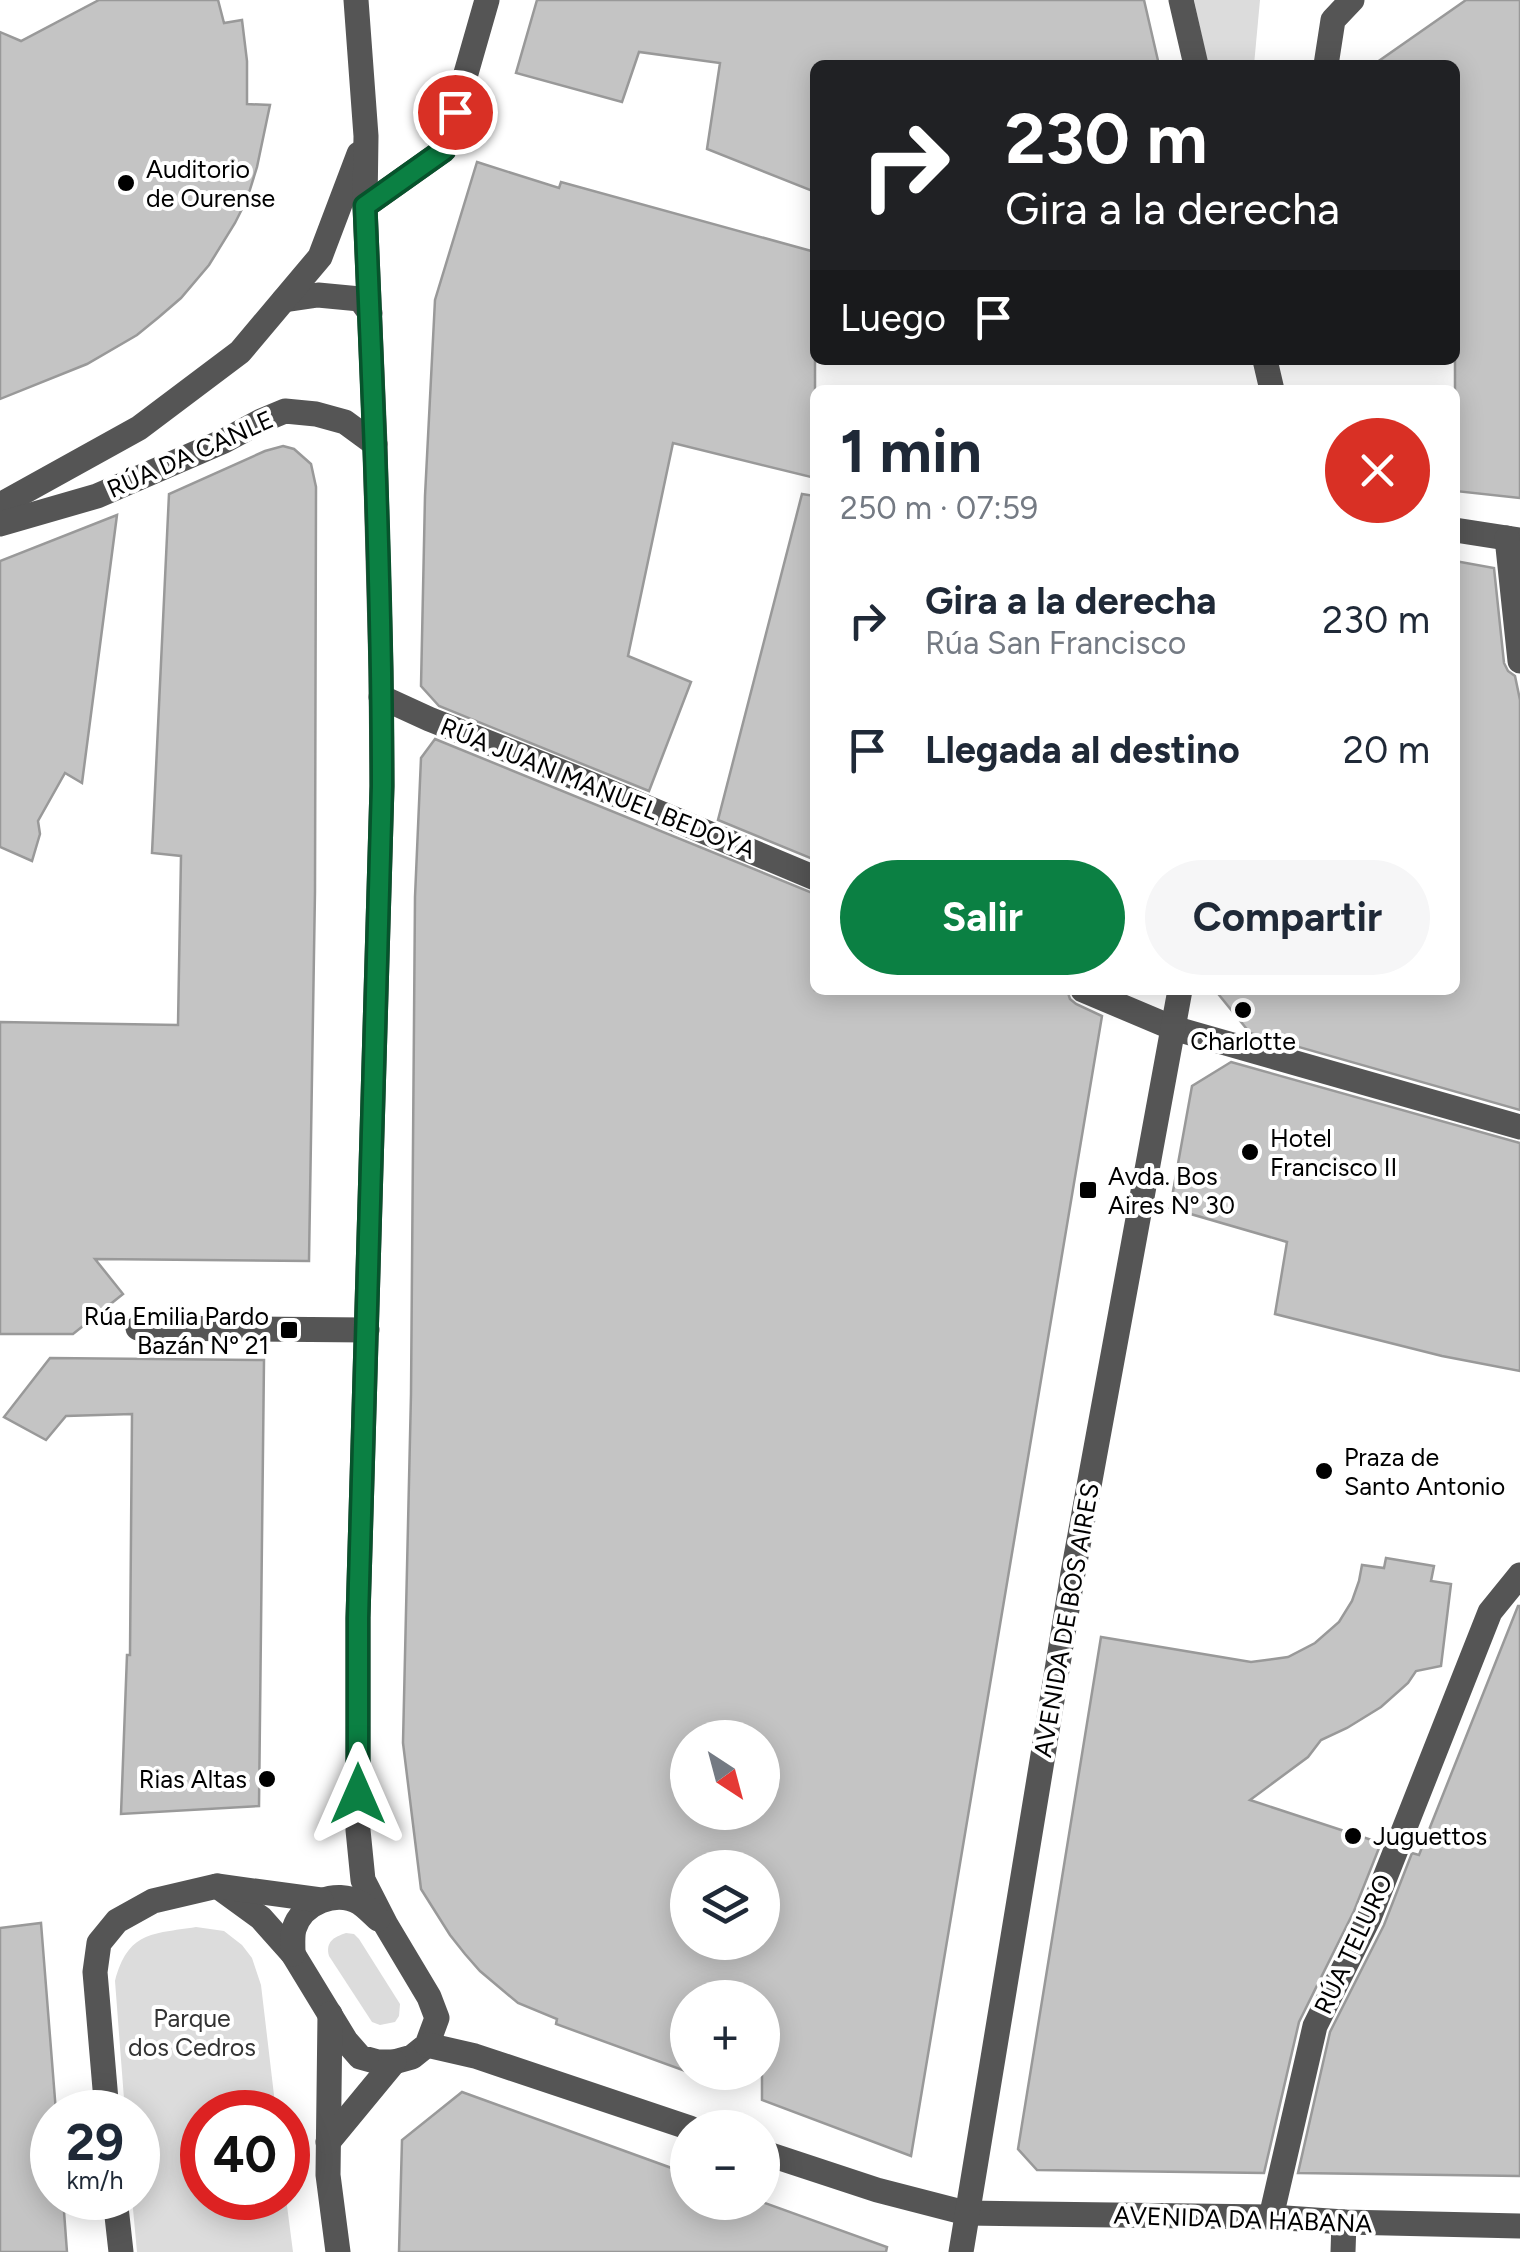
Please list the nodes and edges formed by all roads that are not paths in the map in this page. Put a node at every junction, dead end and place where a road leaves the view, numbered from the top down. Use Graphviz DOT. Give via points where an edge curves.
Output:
graph roads {
  1 [pos="356,0"];
  2 [pos="488,0"];
  3 [pos="1181,0"];
  4 [pos="1352,0"];
  5 [pos="1195,60"];
  6 [pos="1327,60"];
  7 [pos="366,136"];
  8 [pos="365,206"];
  9 [pos="284,300"];
  10 [pos="370,313"];
  11 [pos="375,444"];
  12 [pos="0,505"];
  13 [pos="0,524"];
  14 [pos="1460,531"];
  15 [pos="1513,539"];
  16 [pos="1520,661"];
  17 [pos="381,697"];
  18 [pos="810,876"];
  19 [pos="1095,995"];
  20 [pos="1179,995"];
  21 [pos="1173,1028"];
  22 [pos="1520,1127"];
  23 [pos="138,1328"];
  24 [pos="367,1330"];
  25 [pos="1520,1575"];
  26 [pos="358,1830"];
  27 [pos="217,1886"];
  28 [pos="329,1898"];
  29 [pos="386,1925"];
  30 [pos="293,1954"];
  31 [pos="330,2014"];
  32 [pos="437,2018"];
  33 [pos="427,2045"];
  34 [pos="475,2056"];
  35 [pos="394,2062"];
  36 [pos="105,2090"];
  37 [pos="670,2121"];
  38 [pos="328,2142"];
  39 [pos="780,2158"];
  40 [pos="966,2214"];
  41 [pos="1270,2216"];
  42 [pos="117,2220"];
  43 [pos="1344,2222"];
  44 [pos="1520,2226"];
  45 [pos="120,2252"];
  46 [pos="338,2252"];
  47 [pos="961,2252"];
  48 [pos="1343,2252"];
  1 -- 7 [label="street"];
  2 -- 8 [label="street" via="444,150"];
  3 -- 5 [label="street"];
  4 -- 6 [label="street" via="1333,20"];
  7 -- 8 [label="street"];
  7 -- 9 [label="street, RÚA DA CANLE" via="320,257"];
  8 -- 10 [label="street"];
  9 -- 10 [label="street" via="338,296 360,300"];
  9 -- 12 [label="street, RÚA DA CANLE" via="240,352 139,428"];
  10 -- 11 [label="street"];
  11 -- 13 [label="street, RÚA DA CANLE" via="344,422 284,412 97,496"];
  11 -- 17 [label="street"];
  14 -- 15 [label="street"];
  15 -- 16 [label="street"];
  17 -- 18 [label="street, RÚA JUAN MANUEL BEDOYA"];
  17 -- 24 [label="street"];
  19 -- 21 [label="street"];
  20 -- 21 [label="street, AVENIDA DE BOS AIRES"];
  21 -- 22 [label="street"];
  21 -- 40 [label="street, AVENIDA DE BOS AIRES"];
  23 -- 24 [label="street"];
  24 -- 26 [label="street"];
  25 -- 41 [label="street, RÚA TELURO" via="1490,1612 1369,1918 1315,2026"];
  26 -- 28 [label="street"];
  26 -- 29 [label="street" via="363,1880"];
  27 -- 28 [label="street"];
  27 -- 30 [label="street" via="261,1918"];
  27 -- 36 [label="street" via="153,1901 117,1921 100,1943 95,1972"];
  28 -- 29 [label="street" via="359,1902"];
  28 -- 30 [label="street" via="300,1918"];
  29 -- 32 [label="street"];
  30 -- 31 [label="street"];
  31 -- 35 [label="street" via="360,2057"];
  31 -- 38 [label="street"];
  32 -- 33 [label="street"];
  32 -- 34 [label="street"];
  33 -- 34 [label="street"];
  33 -- 35 [label="street"];
  34 -- 37 [label="street"];
  35 -- 38 [label="street"];
  38 -- 46 [label="street"];
  39 -- 40 [label="street, AVENIDA DA HABANA"];
  40 -- 41 [label="street, AVENIDA DA HABANA"];
  40 -- 47 [label="street, AVENIDA DE BOS AIRES"];
  41 -- 43 [label="street, AVENIDA DA HABANA"];
  42 -- 45 [label="street"];
  43 -- 44 [label="street, AVENIDA DA HABANA"];
  43 -- 48 [label="street"];
}
